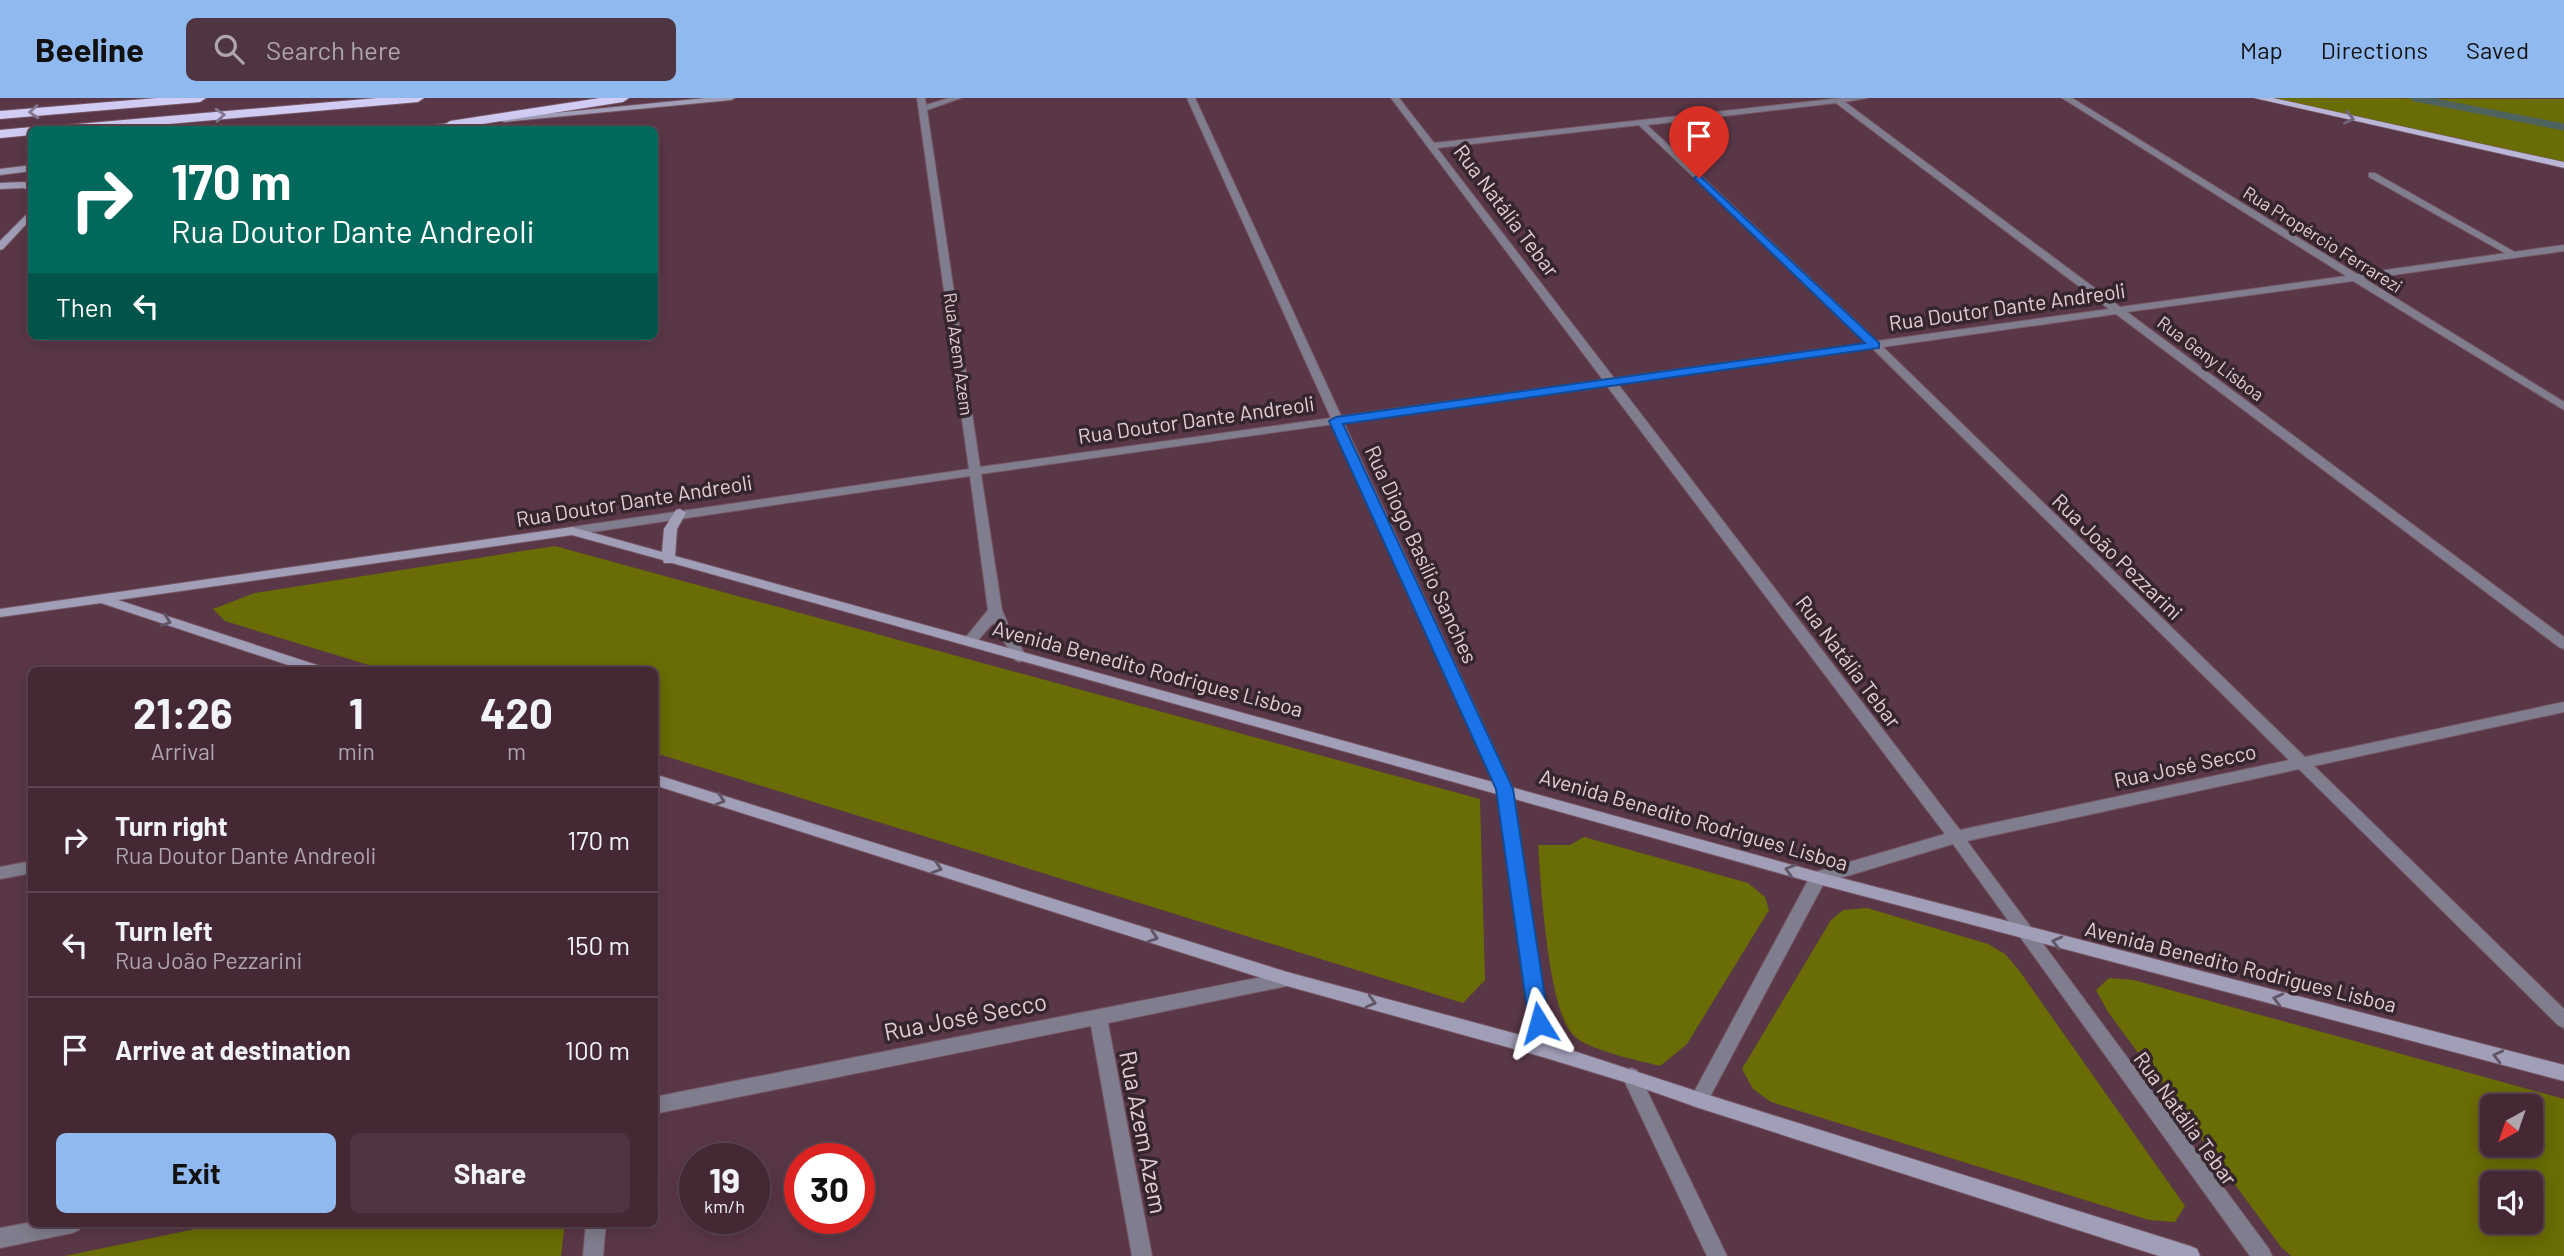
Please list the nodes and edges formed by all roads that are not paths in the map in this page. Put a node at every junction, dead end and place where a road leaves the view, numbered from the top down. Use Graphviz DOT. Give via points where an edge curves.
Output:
graph roads {
  1 [pos="200,98"];
  2 [pos="418,98"];
  3 [pos="623,98"];
  4 [pos="731,98"];
  5 [pos="957,98"];
  6 [pos="1191,98"];
  7 [pos="1395,98"];
  8 [pos="1863,98"];
  9 [pos="2066,98"];
  10 [pos="2259,98"];
  11 [pos="1838,101"];
  12 [pos="923,103"];
  13 [pos="0,115"];
  14 [pos="1641,123"];
  15 [pos="450,125"];
  16 [pos="100,126"];
  17 [pos="440,126"];
  18 [pos="28,131"];
  19 [pos="0,134"];
  20 [pos="1432,146"];
  21 [pos="2564,165"];
  22 [pos="28,169"];
  23 [pos="0,172"];
  24 [pos="2372,175"];
  25 [pos="0,186"];
  26 [pos="28,186"];
  27 [pos="28,216"];
  28 [pos="0,247"];
  29 [pos="2564,248"];
  30 [pos="2515,255"];
  31 [pos="2356,278"];
  32 [pos="2119,311"];
  33 [pos="1875,345"];
  34 [pos="1611,382"];
  35 [pos="2564,407"];
  36 [pos="1336,421"];
  37 [pos="976,471"];
  38 [pos="680,513"];
  39 [pos="572,531"];
  40 [pos="669,559"];
  41 [pos="101,600"];
  42 [pos="995,610"];
  43 [pos="0,613"];
  44 [pos="969,642"];
  45 [pos="2564,644"];
  46 [pos="1020,657"];
  47 [pos="309,667"];
  48 [pos="2564,707"];
  49 [pos="2303,763"];
  50 [pos="658,780"];
  51 [pos="1505,789"];
  52 [pos="1956,837"];
  53 [pos="28,868"];
  54 [pos="0,873"];
  55 [pos="1818,878"];
  56 [pos="2024,933"];
  57 [pos="1287,979"];
  58 [pos="1098,1016"];
  59 [pos="2564,1020"];
  60 [pos="1543,1049"];
  61 [pos="2564,1073"];
  62 [pos="1631,1076"];
  63 [pos="1699,1100"];
  64 [pos="658,1104"];
  65 [pos="53,1227"];
  66 [pos="596,1227"];
  67 [pos="0,1238"];
  68 [pos="593,1256"];
  69 [pos="1142,1256"];
  70 [pos="1717,1256"];
  71 [pos="2190,1256"];
  72 [pos="2263,1256"];
  1 -- 13 [label="highway, one-way"];
  16 -- 2 [label="highway, one-way"];
  3 -- 15 [label="highway"];
  4 -- 15 [label="main road"];
  5 -- 12 [label="street"];
  6 -- 36 [label="street, Rua Diogo Basílio Sanches"];
  7 -- 20 [label="street, Rua Natália Tebar"];
  8 -- 11 [label="street"];
  9 -- 31 [label="street, Rua Propércio Ferrarezi"];
  10 -- 21 [label="main road, one-way"];
  11 -- 14 [label="street"];
  11 -- 32 [label="street, Rua Geny Lisboa"];
  12 -- 37 [label="street, Rua Azem Azem"];
  14 -- 20 [label="street"];
  14 -- 33 [label="street, Rua João Pezzarini"];
  15 -- 17 [label="main road"];
  18 -- 19 [label="highway"];
  20 -- 34 [label="street, Rua Natália Tebar"];
  22 -- 23 [label="main road"];
  24 -- 30 [label="street"];
  25 -- 26 [label="main road"];
  27 -- 28 [label="main road"];
  29 -- 30 [label="street, Rua Doutor Dante Andreoli"];
  30 -- 31 [label="street, Rua Doutor Dante Andreoli"];
  31 -- 32 [label="street, Rua Doutor Dante Andreoli"];
  31 -- 35 [label="street, Rua Propércio Ferrarezi"];
  32 -- 33 [label="street, Rua Doutor Dante Andreoli"];
  32 -- 45 [label="street, Rua Geny Lisboa"];
  33 -- 34 [label="street, Rua Doutor Dante Andreoli"];
  33 -- 49 [label="street, Rua João Pezzarini"];
  34 -- 36 [label="street, Rua Doutor Dante Andreoli"];
  34 -- 52 [label="street, Rua Natália Tebar"];
  36 -- 37 [label="street, Rua Doutor Dante Andreoli"];
  36 -- 51 [label="street, Rua Diogo Basílio Sanches"];
  37 -- 38 [label="street, Rua Doutor Dante Andreoli"];
  37 -- 42 [label="street, Rua Azem Azem"];
  38 -- 39 [label="street, Rua Doutor Dante Andreoli"];
  38 -- 40 [label="main road" via="669,525"];
  39 -- 40 [label="main road, Avenida Benedito Rodrigues Lisboa"];
  39 -- 41 [label="main road, Rua Doutor Dante Andreoli"];
  40 -- 44 [label="main road, Avenida Benedito Rodrigues Lisboa"];
  41 -- 43 [label="main road, Rua Doutor Dante Andreoli"];
  41 -- 47 [label="main road, one-way"];
  42 -- 44 [label="street"];
  42 -- 46 [label="street, Rua Azem Azem"];
  44 -- 46 [label="main road, Avenida Benedito Rodrigues Lisboa"];
  46 -- 51 [label="main road, Avenida Benedito Rodrigues Lisboa"];
  48 -- 49 [label="street, Rua José Secco"];
  49 -- 52 [label="street, Rua José Secco"];
  49 -- 59 [label="street, Rua João Pezzarini"];
  50 -- 57 [label="main road, one-way"];
  55 -- 51 [label="main road, Avenida Benedito Rodrigues Lisboa, one-way"];
  51 -- 60 [label="street, Rua Diogo Basílio Sanches"];
  52 -- 55 [label="street, Rua José Secco"];
  52 -- 56 [label="street, Rua Natália Tebar"];
  53 -- 54 [label="street"];
  55 -- 56 [label="main road, Avenida Benedito Rodrigues Lisboa"];
  55 -- 63 [label="street"];
  61 -- 56 [label="main road, Avenida Benedito Rodrigues Lisboa, one-way"];
  56 -- 72 [label="street, Rua Natália Tebar"];
  57 -- 58 [label="street, Rua José Secco"];
  57 -- 60 [label="main road, one-way"];
  58 -- 64 [label="street, Rua José Secco"];
  58 -- 69 [label="street, Rua Azem Azem"];
  60 -- 62 [label="main road"];
  62 -- 63 [label="main road"];
  62 -- 70 [label="street"];
  63 -- 71 [label="main road"];
  65 -- 67 [label="street"];
  66 -- 68 [label="street"];
}
